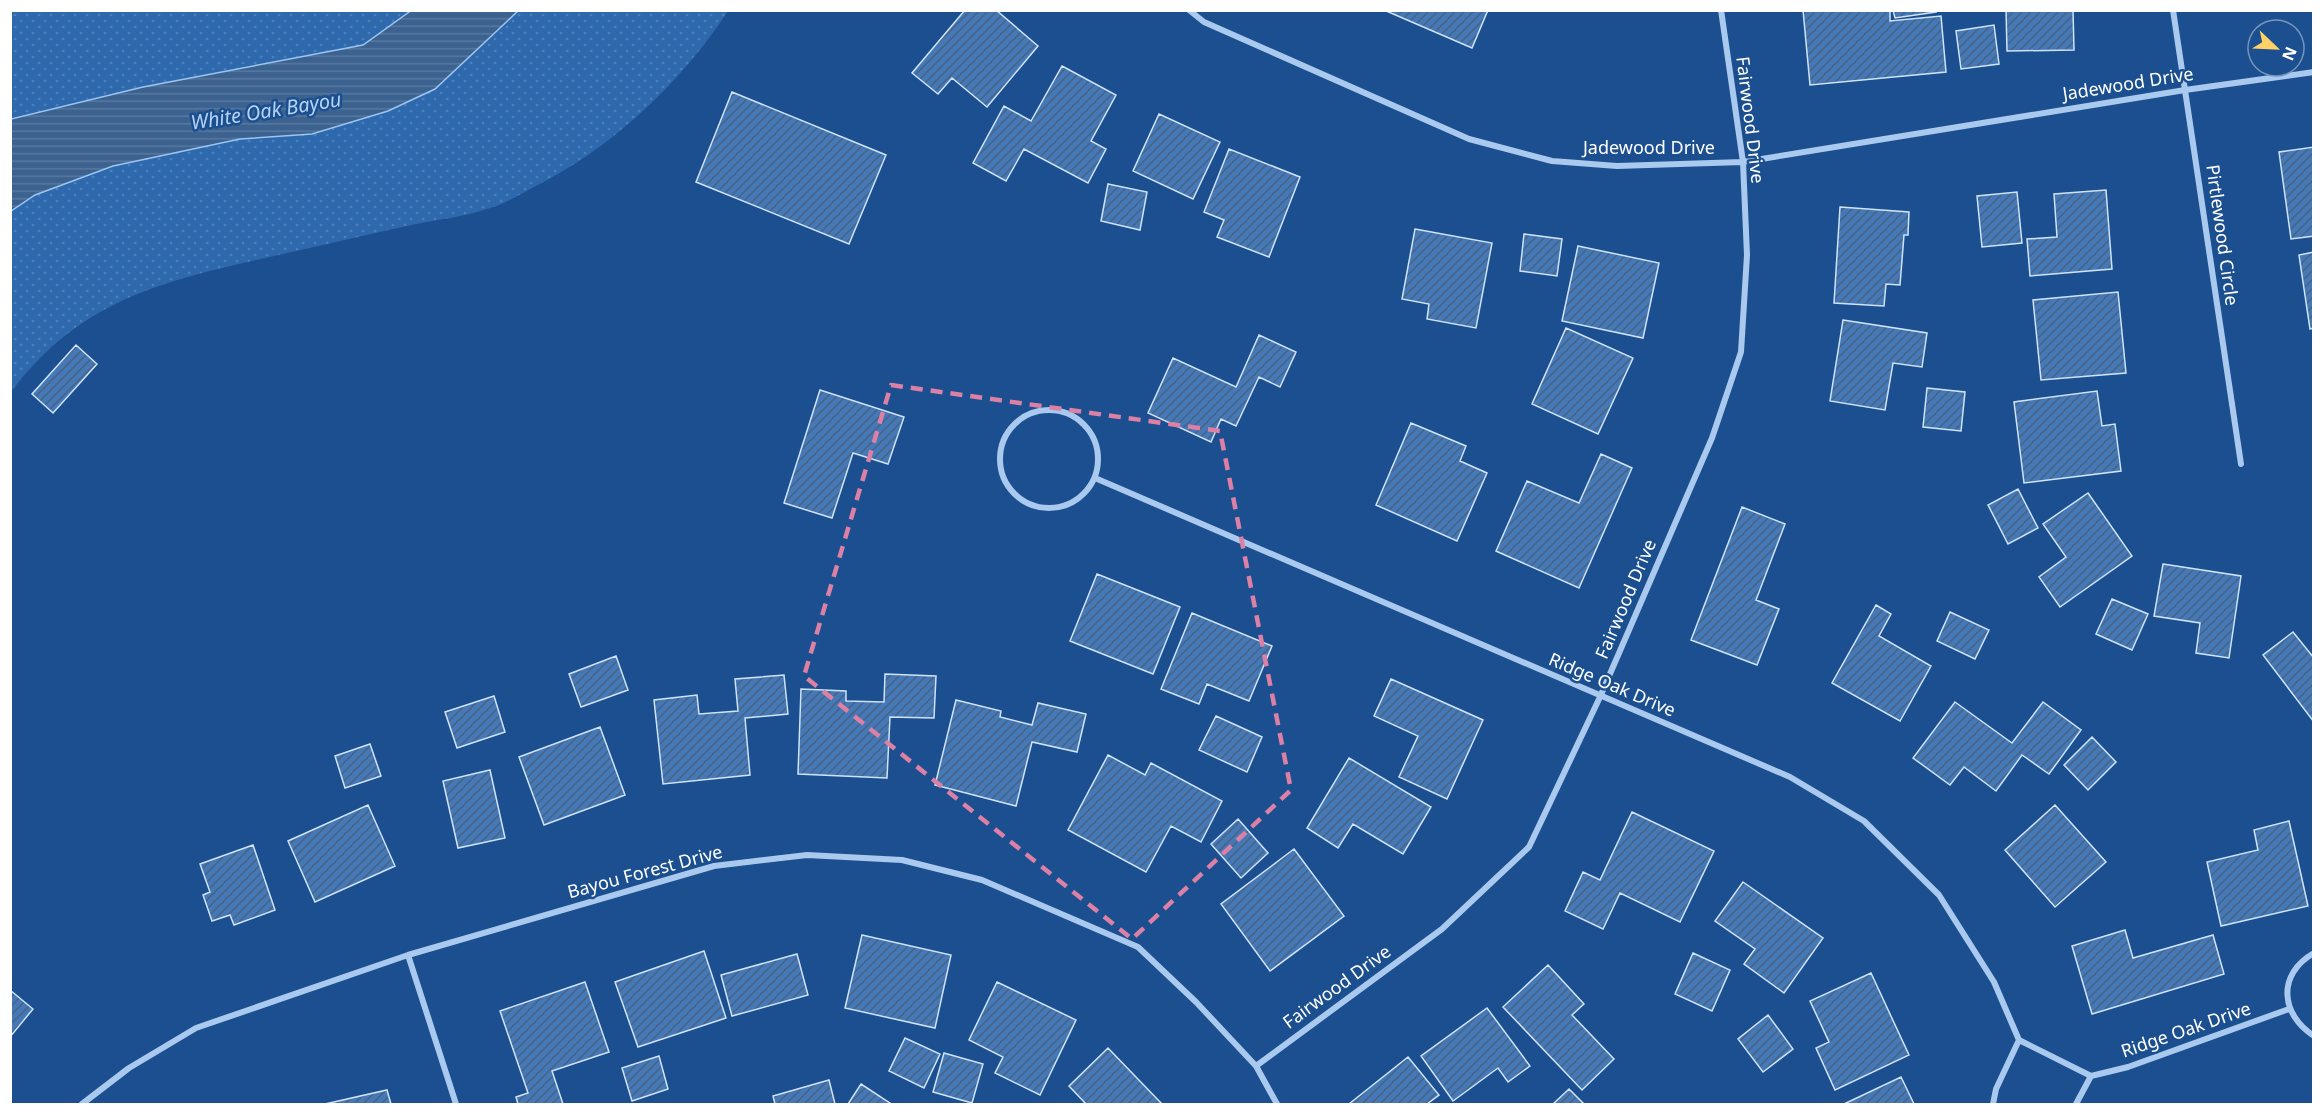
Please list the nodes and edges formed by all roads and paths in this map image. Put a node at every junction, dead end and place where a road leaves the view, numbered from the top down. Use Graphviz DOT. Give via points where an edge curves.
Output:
graph roads {
  1 [pos="1189,10"];
  2 [pos="1721,10"];
  3 [pos="2173,10"];
  4 [pos="2313,72"];
  5 [pos="2185,90"];
  6 [pos="1743,162"];
  7 [pos="2241,464"];
  8 [pos="1095,478"];
  9 [pos="1600,697"];
  10 [pos="2313,953"];
  11 [pos="408,955"];
  12 [pos="2289,1009"];
  13 [pos="2313,1036"];
  14 [pos="2019,1040"];
  15 [pos="1256,1066"];
  16 [pos="2091,1076"];
  17 [pos="82,1104"];
  18 [pos="456,1104"];
  19 [pos="1277,1104"];
  20 [pos="1993,1104"];
  21 [pos="2076,1104"];
  1 -- 6 [label="street, Jadewood Drive" via="1204,22 1469,139 1552,160 1606,165"];
  2 -- 6 [label="street, Fairwood Drive"];
  3 -- 5 [label="street, Pirtlewood Circle"];
  4 -- 5 [label="street, Jadewood Drive"];
  5 -- 6 [label="street, Jadewood Drive"];
  5 -- 7 [label="street, Pirtlewood Circle"];
  6 -- 9 [label="street, Fairwood Drive" via="1747,255 1741,352 1712,438"];
  8 -- 8 [label="street" via="1095,440 1084,424 1068,413 1049,409 1030,413 1014,424 1004,440 1000,459 1003,478 1014,494 1030,504 1049,508 1068,505 1084,494"];
  8 -- 9 [label="street, Ridge Oak Drive"];
  9 -- 14 [label="street, Ridge Oak Drive" via="1790,777 1864,822 1939,895 1994,982"];
  9 -- 15 [label="street, Fairwood Drive" via="1529,847 1442,929"];
  10 -- 12 [label="street" via="2292,973 2287,991"];
  11 -- 15 [label="street, Bayou Forest Drive" via="714,866 807,855 902,860 982,880 1138,946"];
  11 -- 17 [label="street, Bayou Forest Drive" via="196,1028 129,1068"];
  11 -- 18 [label="street"];
  12 -- 13 [label="street" via="2298,1025"];
  12 -- 16 [label="street, Ridge Oak Drive" via="2128,1067"];
  14 -- 16 [label="street"];
  14 -- 20 [label="street"];
  15 -- 19 [label="street, Bayou Forest Drive"];
  16 -- 21 [label="street"];
}
